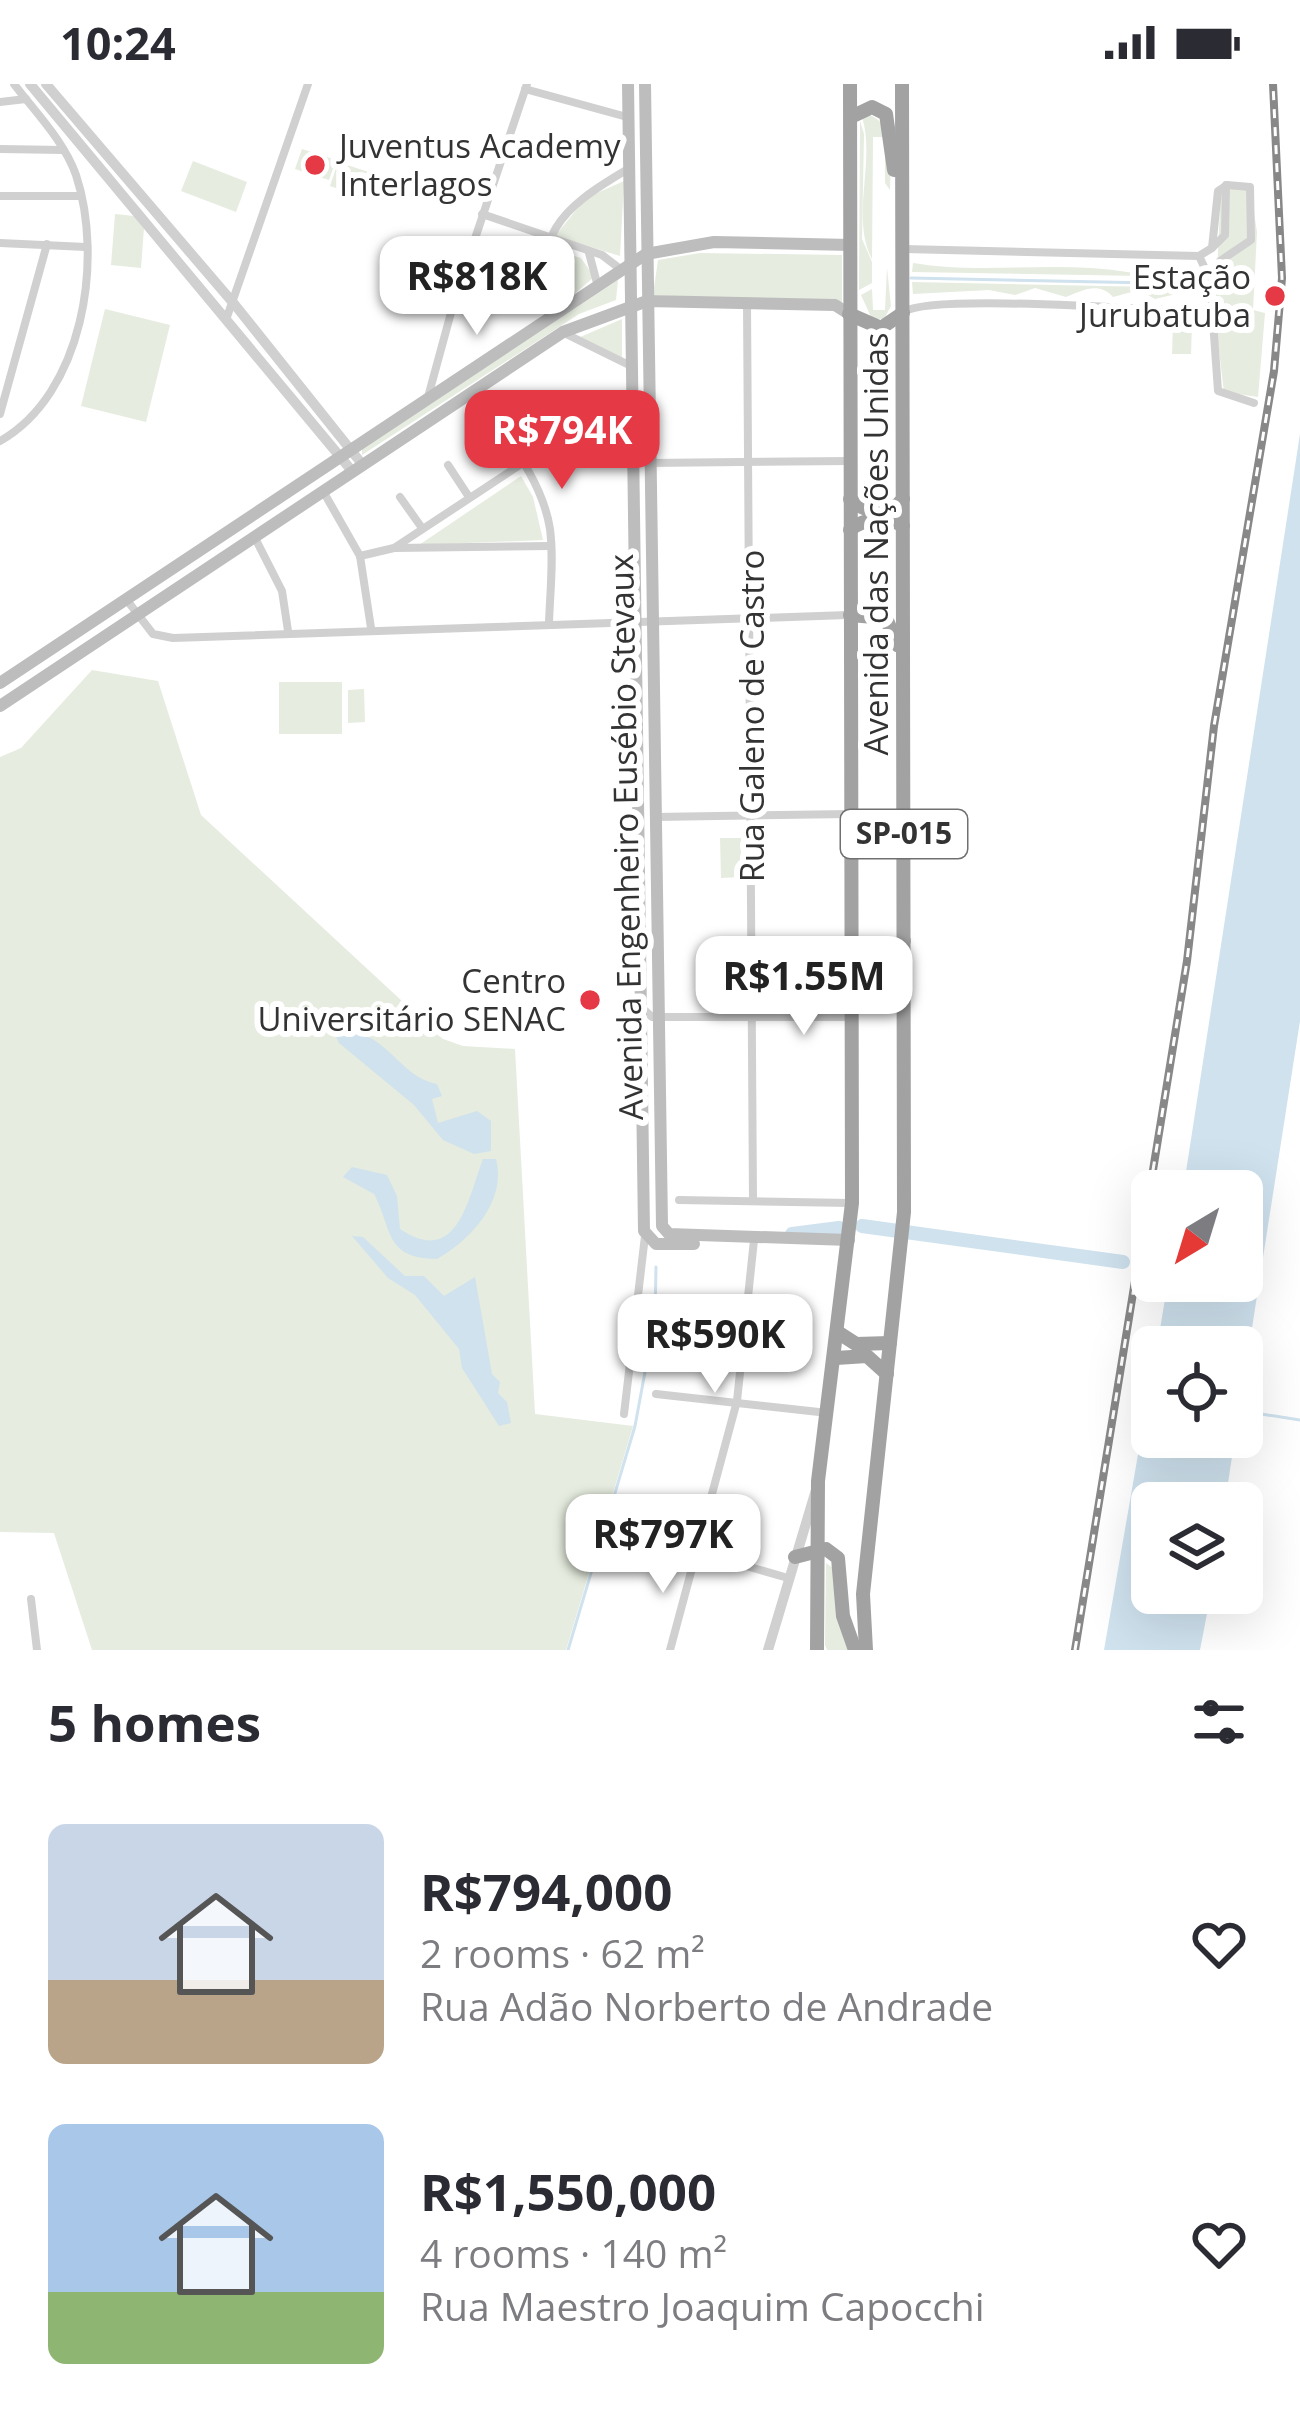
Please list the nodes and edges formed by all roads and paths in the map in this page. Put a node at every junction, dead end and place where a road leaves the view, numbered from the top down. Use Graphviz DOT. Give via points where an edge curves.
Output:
graph roads {
  1 [pos="14,84"];
  2 [pos="30,84"];
  3 [pos="46,84"];
  4 [pos="308,84"];
  5 [pos="628,84"];
  6 [pos="645,84"];
  7 [pos="850,84"];
  8 [pos="902,84"];
  9 [pos="526,86"];
  10 [pos="26,99"];
  11 [pos="0,101"];
  12 [pos="850,116"];
  13 [pos="627,117"];
  14 [pos="0,149"];
  15 [pos="63,150"];
  16 [pos="628,170"];
  17 [pos="0,196"];
  18 [pos="80,196"];
  19 [pos="628,207"];
  20 [pos="482,214"];
  21 [pos="645,214"];
  22 [pos="902,219"];
  23 [pos="549,238"];
  24 [pos="0,243"];
  25 [pos="47,244"];
  26 [pos="851,245"];
  27 [pos="86,247"];
  28 [pos="902,248"];
  29 [pos="589,251"];
  30 [pos="1205,252"];
  31 [pos="646,254"];
  32 [pos="542,261"];
  33 [pos="624,265"];
  34 [pos="195,268"];
  35 [pos="1216,268"];
  36 [pos="527,269"];
  37 [pos="1210,279"];
  38 [pos="597,283"];
  39 [pos="646,301"];
  40 [pos="747,304"];
  41 [pos="235,305"];
  42 [pos="630,305"];
  43 [pos="1211,312"];
  44 [pos="903,313"];
  45 [pos="849,314"];
  46 [pos="227,317"];
  47 [pos="549,318"];
  48 [pos="563,332"];
  49 [pos="256,341"];
  50 [pos="629,365"];
  51 [pos="474,390"];
  52 [pos="629,392"];
  53 [pos="428,399"];
  54 [pos="1254,403"];
  55 [pos="0,414"];
  56 [pos="332,424"];
  57 [pos="319,430"];
  58 [pos="0,441"];
  59 [pos="629,450"];
  60 [pos="346,452"];
  61 [pos="850,461"];
  62 [pos="647,463"];
  63 [pos="523,464"];
  64 [pos="751,464"];
  65 [pos="448,465"];
  66 [pos="357,468"];
  67 [pos="323,490"];
  68 [pos="400,497"];
  69 [pos="469,497"];
  70 [pos="850,499"];
  71 [pos="903,499"];
  72 [pos="903,526"];
  73 [pos="422,528"];
  74 [pos="850,530"];
  75 [pos="254,536"];
  76 [pos="551,545"];
  77 [pos="394,548"];
  78 [pos="360,556"];
  79 [pos="125,598"];
  80 [pos="137,615"];
  81 [pos="850,615"];
  82 [pos="752,616"];
  83 [pos="632,620"];
  84 [pos="650,620"];
  85 [pos="549,623"];
  86 [pos="371,628"];
  87 [pos="288,631"];
  88 [pos="633,674"];
  89 [pos="0,683"];
  90 [pos="651,694"];
  91 [pos="903,694"];
  92 [pos="0,706"];
  93 [pos="851,814"];
  94 [pos="752,815"];
  95 [pos="652,817"];
  96 [pos="852,940"];
  97 [pos="904,940"];
  98 [pos="904,973"];
  99 [pos="852,974"];
  100 [pos="639,1002"];
  101 [pos="755,1016"];
  102 [pos="655,1017"];
  103 [pos="852,1017"];
  104 [pos="679,1200"];
  105 [pos="753,1201"];
  106 [pos="851,1208"];
  107 [pos="662,1227"];
  108 [pos="850,1236"];
  109 [pos="649,1237"];
  110 [pos="713,1240"];
  111 [pos="754,1240"];
  112 [pos="839,1333"];
  113 [pos="890,1343"];
  114 [pos="836,1358"];
  115 [pos="887,1374"];
  116 [pos="656,1394"];
  117 [pos="737,1401"];
  118 [pos="830,1413"];
  119 [pos="624,1414"];
  120 [pos="818,1481"];
  121 [pos="619,1529"];
  122 [pos="815,1550"];
  123 [pos="698,1555"];
  124 [pos="795,1557"];
  125 [pos="788,1578"];
  126 [pos="31,1599"];
  127 [pos="818,1646"];
  128 [pos="38,1650"];
  129 [pos="670,1650"];
  130 [pos="767,1650"];
  131 [pos="855,1650"];
  132 [pos="866,1650"];
  1 -- 10 [label="street"];
  2 -- 34 [label="street"];
  3 -- 34 [label="street"];
  4 -- 41 [label="street"];
  5 -- 13 [label="main road, Avenida Engenheiro Eusébio Stevaux"];
  6 -- 21 [label="main road, Avenida Engenheiro Eusébio Stevaux"];
  7 -- 12 [label="highway, Avenida das Nações Unidas / SP-015"];
  8 -- 22 [label="highway, Avenida das Nações Unidas / SP-015"];
  9 -- 13 [label="street"];
  9 -- 20 [label="street"];
  10 -- 11 [label="street"];
  10 -- 15 [label="street"];
  12 -- 22 [label="highway" via="872,107 890,121"];
  12 -- 26 [label="highway, Avenida das Nações Unidas / SP-015"];
  13 -- 16 [label="main road, Avenida Engenheiro Eusébio Stevaux"];
  14 -- 15 [label="street"];
  15 -- 18 [label="street"];
  16 -- 19 [label="main road, Avenida Engenheiro Eusébio Stevaux"];
  16 -- 23 [label="street" via="581,196"];
  17 -- 18 [label="street"];
  18 -- 27 [label="street"];
  19 -- 21 [label="main road"];
  19 -- 33 [label="main road, Avenida Engenheiro Eusébio Stevaux"];
  20 -- 23 [label="street"];
  20 -- 53 [label="street"];
  21 -- 31 [label="main road, Avenida Engenheiro Eusébio Stevaux"];
  22 -- 28 [label="highway, Avenida das Nações Unidas / SP-015"];
  23 -- 29 [label="street"];
  23 -- 32 [label="street"];
  24 -- 25 [label="street"];
  25 -- 27 [label="street"];
  25 -- 55 [label="street"];
  26 -- 31 [label="main road" via="714,242"];
  26 -- 45 [label="highway, Avenida das Nações Unidas / SP-015"];
  27 -- 58 [label="street" via="61,380"];
  28 -- 30 [label="street"];
  28 -- 44 [label="highway, Avenida das Nações Unidas / SP-015"];
  29 -- 33 [label="street"];
  29 -- 38 [label="street"];
  30 -- 35 [label="street"];
  30 -- 35 [label="street" via="1215,196 1243,184 1254,194 1253,232"];
  30 -- 37 [label="street"];
  31 -- 33 [label="main road"];
  31 -- 39 [label="main road, Avenida Engenheiro Eusébio Stevaux"];
  32 -- 36 [label="street"];
  32 -- 47 [label="street"];
  33 -- 38 [label="main road"];
  33 -- 42 [label="main road, Avenida Engenheiro Eusébio Stevaux"];
  34 -- 41 [label="street"];
  34 -- 46 [label="street"];
  35 -- 37 [label="street"];
  37 -- 43 [label="street"];
  38 -- 47 [label="main road"];
  39 -- 40 [label="main road"];
  39 -- 42 [label="main road"];
  39 -- 62 [label="main road, Avenida Engenheiro Eusébio Stevaux"];
  40 -- 45 [label="main road" via="835,305"];
  40 -- 64 [label="street, Rua Galeno de Castro"];
  41 -- 46 [label="street"];
  41 -- 49 [label="street"];
  42 -- 48 [label="main road"];
  42 -- 50 [label="main road, Avenida Engenheiro Eusébio Stevaux"];
  43 -- 44 [label="street" via="921,305"];
  43 -- 54 [label="street" via="1218,392"];
  44 -- 45 [label="highway" via="881,328"];
  44 -- 71 [label="highway, Avenida das Nações Unidas / SP-015"];
  45 -- 61 [label="highway, Avenida das Nações Unidas / SP-015"];
  46 -- 49 [label="street"];
  47 -- 53 [label="main road"];
  48 -- 50 [label="street"];
  48 -- 51 [label="main road"];
  49 -- 56 [label="street"];
  49 -- 57 [label="street"];
  50 -- 52 [label="main road, Avenida Engenheiro Eusébio Stevaux"];
  51 -- 63 [label="street"];
  51 -- 66 [label="main road"];
  52 -- 59 [label="main road, Avenida Engenheiro Eusébio Stevaux"];
  52 -- 63 [label="street"];
  53 -- 60 [label="main road"];
  56 -- 57 [label="street"];
  56 -- 60 [label="street"];
  57 -- 60 [label="street"];
  59 -- 62 [label="main road"];
  59 -- 83 [label="main road, Avenida Engenheiro Eusébio Stevaux"];
  60 -- 66 [label="street"];
  60 -- 79 [label="main road"];
  61 -- 64 [label="street"];
  61 -- 70 [label="highway, Avenida das Nações Unidas / SP-015"];
  62 -- 64 [label="street"];
  62 -- 84 [label="main road, Avenida Engenheiro Eusébio Stevaux"];
  63 -- 69 [label="street"];
  63 -- 76 [label="street" via="546,511"];
  64 -- 82 [label="street, Rua Galeno de Castro"];
  65 -- 69 [label="street"];
  66 -- 67 [label="main road"];
  67 -- 75 [label="main road"];
  67 -- 78 [label="street"];
  68 -- 73 [label="street"];
  69 -- 73 [label="street"];
  70 -- 71 [label="highway" via="864,510"];
  70 -- 74 [label="highway, Avenida das Nações Unidas / SP-015"];
  71 -- 72 [label="highway, Avenida das Nações Unidas / SP-015"];
  72 -- 74 [label="highway" via="863,521"];
  72 -- 91 [label="highway, Avenida das Nações Unidas / SP-015"];
  73 -- 77 [label="street"];
  74 -- 81 [label="highway, Avenida das Nações Unidas / SP-015"];
  75 -- 80 [label="main road"];
  75 -- 87 [label="street" via="282,591"];
  76 -- 77 [label="street"];
  76 -- 85 [label="street"];
  77 -- 78 [label="street"];
  78 -- 86 [label="street"];
  79 -- 80 [label="street"];
  79 -- 89 [label="main road"];
  80 -- 87 [label="street" via="162,638"];
  80 -- 92 [label="main road"];
  81 -- 82 [label="street"];
  81 -- 91 [label="highway" via="880,615 892,625"];
  81 -- 93 [label="highway, Avenida das Nações Unidas / SP-015"];
  82 -- 84 [label="street"];
  82 -- 94 [label="street, Rua Galeno de Castro"];
  83 -- 84 [label="street"];
  83 -- 85 [label="street"];
  83 -- 88 [label="main road, Avenida Engenheiro Eusébio Stevaux"];
  84 -- 90 [label="main road, Avenida Engenheiro Eusébio Stevaux"];
  85 -- 86 [label="street"];
  86 -- 87 [label="street"];
  88 -- 90 [label="main road"];
  88 -- 100 [label="main road, Avenida Engenheiro Eusébio Stevaux"];
  90 -- 95 [label="main road, Avenida Engenheiro Eusébio Stevaux"];
  91 -- 97 [label="highway, Avenida das Nações Unidas / SP-015"];
  93 -- 94 [label="street"];
  93 -- 96 [label="highway, Avenida das Nações Unidas / SP-015"];
  94 -- 95 [label="street"];
  94 -- 101 [label="street, Rua Galeno de Castro"];
  95 -- 102 [label="main road, Avenida Engenheiro Eusébio Stevaux"];
  96 -- 97 [label="highway" via="881,950"];
  96 -- 99 [label="highway, Avenida das Nações Unidas / SP-015"];
  97 -- 98 [label="highway, Avenida das Nações Unidas / SP-015"];
  98 -- 99 [label="highway" via="896,961 869,960"];
  98 -- 113 [label="highway, Avenida das Nações Unidas / SP-015" via="904,1212"];
  99 -- 103 [label="highway, Avenida das Nações Unidas / SP-015"];
  100 -- 102 [label="street"];
  100 -- 109 [label="main road, Avenida Engenheiro Eusébio Stevaux"];
  101 -- 102 [label="street"];
  101 -- 103 [label="street"];
  101 -- 105 [label="street, Rua Galeno de Castro"];
  102 -- 107 [label="main road, Avenida Engenheiro Eusébio Stevaux"];
  103 -- 106 [label="highway, Avenida das Nações Unidas / SP-015"];
  104 -- 105 [label="street"];
  105 -- 106 [label="street"];
  106 -- 108 [label="highway, Avenida das Nações Unidas / SP-015"];
  107 -- 109 [label="street, Avenida Engenheiro Eusébio Stevaux"];
  107 -- 109 [label="street"];
  107 -- 110 [label="main road"];
  108 -- 111 [label="main road"];
  108 -- 112 [label="highway, SP-015"];
  109 -- 110 [label="main road"];
  109 -- 119 [label="street, Avenida Engenheiro Eusébio Stevaux"];
  110 -- 111 [label="main road"];
  111 -- 117 [label="street"];
  112 -- 113 [label="highway" via="856,1344"];
  112 -- 114 [label="highway, SP-015"];
  113 -- 115 [label="highway, Avenida das Nações Unidas / SP-015"];
  114 -- 115 [label="highway" via="867,1356"];
  114 -- 118 [label="highway, SP-015"];
  115 -- 132 [label="highway, Avenida das Nações Unidas / SP-015" via="863,1594"];
  116 -- 117 [label="street"];
  117 -- 118 [label="street"];
  117 -- 123 [label="street"];
  118 -- 120 [label="highway, SP-015"];
  120 -- 122 [label="highway, SP-015"];
  120 -- 124 [label="street"];
  121 -- 123 [label="street"];
  122 -- 124 [label="highway"];
  122 -- 127 [label="highway, SP-015"];
  122 -- 131 [label="highway" via="841,1562 843,1616"];
  123 -- 125 [label="street"];
  123 -- 129 [label="street"];
  124 -- 125 [label="street"];
  125 -- 130 [label="street"];
  126 -- 128 [label="street"];
}
